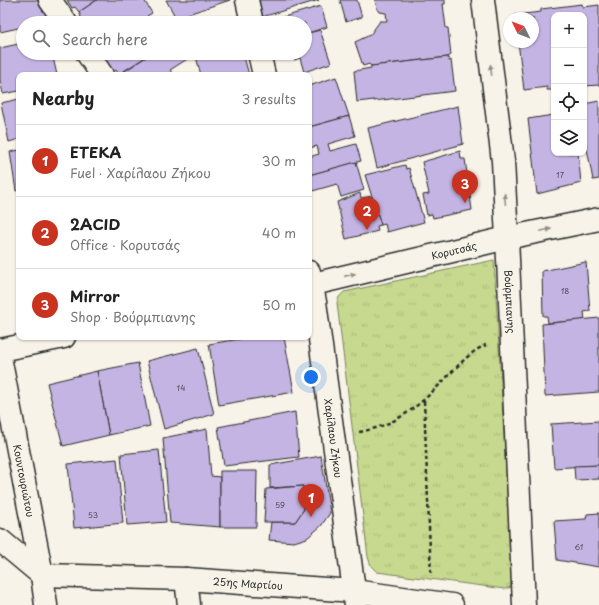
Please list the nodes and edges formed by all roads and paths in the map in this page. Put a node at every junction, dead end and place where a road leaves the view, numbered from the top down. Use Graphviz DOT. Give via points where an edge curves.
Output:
graph roads {
  1 [pos="50,0"];
  2 [pos="246,0"];
  3 [pos="483,0"];
  4 [pos="61,16"];
  5 [pos="250,16"];
  6 [pos="92,60"];
  7 [pos="261,60"];
  8 [pos="100,72"];
  9 [pos="263,72"];
  10 [pos="599,219"];
  11 [pos="508,238"];
  12 [pos="312,281"];
  13 [pos="312,295"];
  14 [pos="512,338"];
  15 [pos="49,340"];
  16 [pos="0,350"];
  17 [pos="0,357"];
  18 [pos="424,401"];
  19 [pos="333,437"];
  20 [pos="0,540"];
  21 [pos="42,575"];
  22 [pos="186,579"];
  23 [pos="355,598"];
  24 [pos="442,604"];
  25 [pos="46,605"];
  26 [pos="189,605"];
  27 [pos="524,605"];
  1 -- 4 [label="street"];
  2 -- 5 [label="street"];
  11 -- 3 [label="street, Βούρμπιανης, one-way" via="503,161"];
  6 -- 8 [label="street"];
  7 -- 9 [label="street"];
  11 -- 10 [label="street, Κορυτσάς, one-way"];
  12 -- 11 [label="street, Κορυτσάς, one-way"];
  11 -- 14 [label="street, Βούρμπιανης"];
  13 -- 19 [label="street, Χαρίλαου Ζήκου"];
  14 -- 18 [label="path" via="475,350"];
  14 -- 27 [label="street, Βούρμπιανης"];
  15 -- 16 [label="street"];
  17 -- 21 [label="street, Κουντουριώτου"];
  18 -- 19 [label="path" via="399,418 380,426"];
  18 -- 24 [label="path"];
  19 -- 23 [label="street, Χαρίλαου Ζήκου"];
  20 -- 21 [label="street"];
  21 -- 22 [label="street, 25ης Μαρτίου"];
  21 -- 25 [label="street, Κουντουριώτου"];
  22 -- 23 [label="street, 25ης Μαρτίου"];
  22 -- 26 [label="street"];
  23 -- 24 [label="street, 25ης Μαρτίου"];
}
